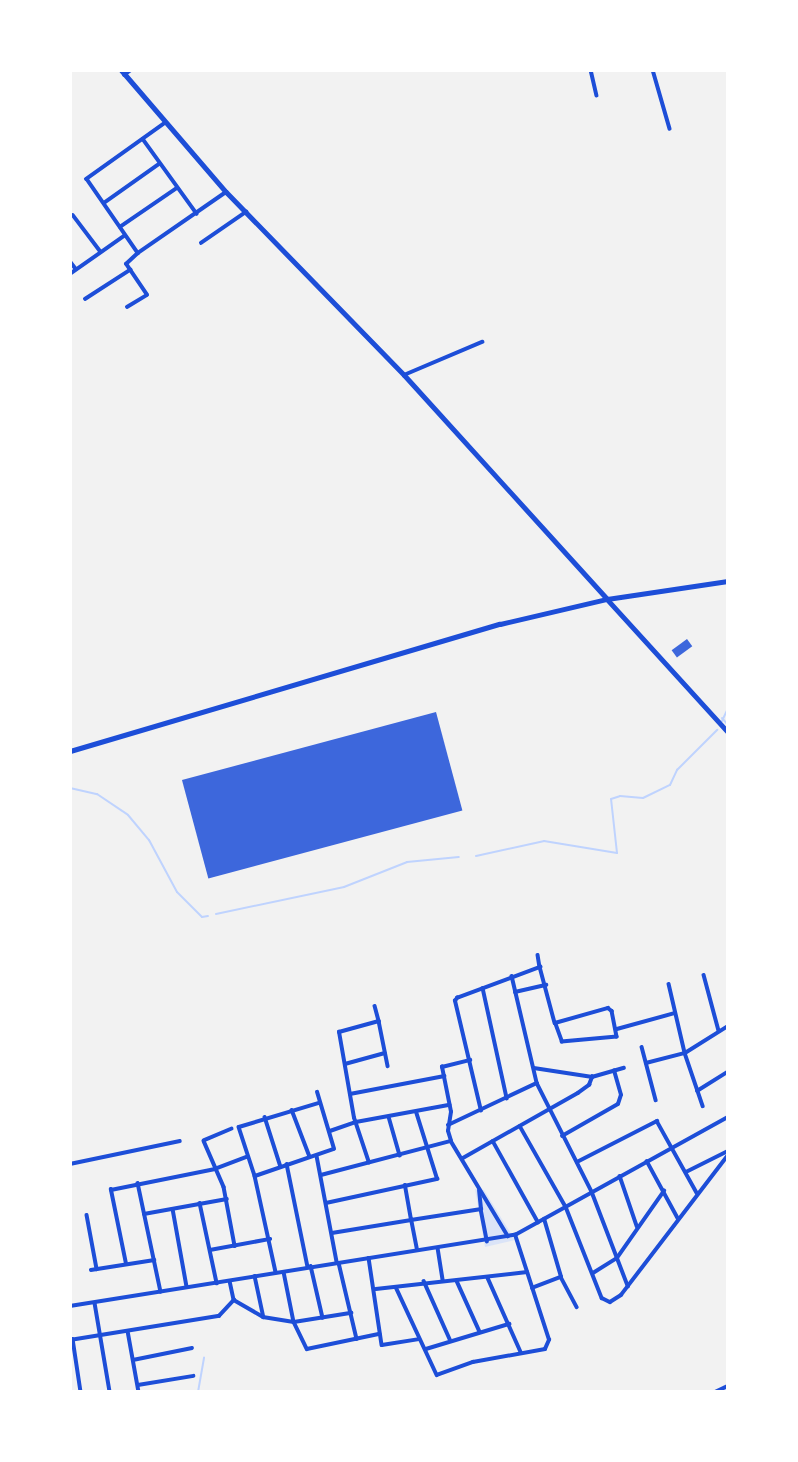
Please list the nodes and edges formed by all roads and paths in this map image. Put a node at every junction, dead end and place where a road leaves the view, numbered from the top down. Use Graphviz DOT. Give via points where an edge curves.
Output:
graph roads {
  1 [pos="131,70"];
  2 [pos="591,70"];
  3 [pos="653,70"];
  4 [pos="122,72"];
  5 [pos="597,95"];
  6 [pos="164,124"];
  7 [pos="670,129"];
  8 [pos="143,139"];
  9 [pos="159,164"];
  10 [pos="177,188"];
  11 [pos="226,192"];
  12 [pos="104,204"];
  13 [pos="246,212"];
  14 [pos="197,214"];
  15 [pos="73,215"];
  16 [pos="120,227"];
  17 [pos="124,236"];
  18 [pos="201,243"];
  19 [pos="100,252"];
  20 [pos="138,253"];
  21 [pos="70,261"];
  22 [pos="76,269"];
  23 [pos="130,270"];
  24 [pos="70,274"];
  25 [pos="85,299"];
  26 [pos="127,307"];
  27 [pos="482,342"];
  28 [pos="404,375"];
  29 [pos="728,581"];
  30 [pos="607,599"];
  31 [pos="728,733"];
  32 [pos="70,751"];
  33 [pos="538,955"];
  34 [pos="540,967"];
  35 [pos="704,975"];
  36 [pos="512,976"];
  37 [pos="545,985"];
  38 [pos="668,985"];
  39 [pos="483,988"];
  40 [pos="515,992"];
  41 [pos="375,1006"];
  42 [pos="675,1013"];
  43 [pos="379,1021"];
  44 [pos="555,1023"];
  45 [pos="728,1026"];
  46 [pos="617,1029"];
  47 [pos="719,1031"];
  48 [pos="642,1047"];
  49 [pos="385,1053"];
  50 [pos="685,1053"];
  51 [pos="470,1060"];
  52 [pos="345,1063"];
  53 [pos="646,1063"];
  54 [pos="388,1066"];
  55 [pos="534,1068"];
  56 [pos="624,1068"];
  57 [pos="614,1072"];
  58 [pos="728,1072"];
  59 [pos="444,1076"];
  60 [pos="592,1077"];
  61 [pos="537,1083"];
  62 [pos="697,1091"];
  63 [pos="317,1092"];
  64 [pos="349,1094"];
  65 [pos="507,1098"];
  66 [pos="656,1100"];
  67 [pos="320,1103"];
  68 [pos="449,1105"];
  69 [pos="703,1106"];
  70 [pos="550,1108"];
  71 [pos="292,1110"];
  72 [pos="481,1111"];
  73 [pos="416,1112"];
  74 [pos="389,1116"];
  75 [pos="265,1117"];
  76 [pos="728,1117"];
  77 [pos="356,1122"];
  78 [pos="448,1125"];
  79 [pos="520,1126"];
  80 [pos="236,1128"];
  81 [pos="330,1131"];
  82 [pos="562,1136"];
  83 [pos="180,1141"];
  84 [pos="451,1141"];
  85 [pos="493,1141"];
  86 [pos="672,1146"];
  87 [pos="427,1149"];
  88 [pos="728,1153"];
  89 [pos="401,1155"];
  90 [pos="317,1156"];
  91 [pos="247,1157"];
  92 [pos="310,1157"];
  93 [pos="463,1158"];
  94 [pos="647,1160"];
  95 [pos="369,1163"];
  96 [pos="577,1163"];
  97 [pos="70,1164"];
  98 [pos="287,1164"];
  99 [pos="281,1167"];
  100 [pos="215,1169"];
  101 [pos="686,1172"];
  102 [pos="321,1175"];
  103 [pos="255,1176"];
  104 [pos="620,1176"];
  105 [pos="138,1183"];
  106 [pos="405,1186"];
  107 [pos="478,1189"];
  108 [pos="664,1191"];
  109 [pos="592,1192"];
  110 [pos="698,1194"];
  111 [pos="227,1199"];
  112 [pos="200,1203"];
  113 [pos="326,1203"];
  114 [pos="566,1207"];
  115 [pos="173,1209"];
  116 [pos="481,1209"];
  117 [pos="144,1214"];
  118 [pos="87,1215"];
  119 [pos="678,1218"];
  120 [pos="544,1219"];
  121 [pos="411,1220"];
  122 [pos="538,1222"];
  123 [pos="637,1226"];
  124 [pos="332,1233"];
  125 [pos="515,1235"];
  126 [pos="508,1236"];
  127 [pos="270,1240"];
  128 [pos="486,1241"];
  129 [pos="235,1246"];
  130 [pos="438,1248"];
  131 [pos="211,1250"];
  132 [pos="417,1250"];
  133 [pos="369,1257"];
  134 [pos="617,1258"];
  135 [pos="154,1260"];
  136 [pos="338,1262"];
  137 [pos="126,1264"];
  138 [pos="310,1266"];
  139 [pos="97,1269"];
  140 [pos="91,1270"];
  141 [pos="276,1272"];
  142 [pos="284,1272"];
  143 [pos="527,1272"];
  144 [pos="593,1273"];
  145 [pos="256,1276"];
  146 [pos="561,1277"];
  147 [pos="488,1278"];
  148 [pos="443,1280"];
  149 [pos="230,1281"];
  150 [pos="424,1281"];
  151 [pos="457,1281"];
  152 [pos="217,1283"];
  153 [pos="628,1286"];
  154 [pos="187,1287"];
  155 [pos="396,1287"];
  156 [pos="532,1288"];
  157 [pos="376,1289"];
  158 [pos="161,1292"];
  159 [pos="234,1300"];
  160 [pos="95,1303"];
  161 [pos="70,1306"];
  162 [pos="577,1307"];
  163 [pos="351,1313"];
  164 [pos="263,1317"];
  165 [pos="323,1318"];
  166 [pos="294,1322"];
  167 [pos="509,1324"];
  168 [pos="128,1331"];
  169 [pos="480,1332"];
  170 [pos="379,1334"];
  171 [pos="101,1335"];
  172 [pos="357,1339"];
  173 [pos="419,1339"];
  174 [pos="450,1339"];
  175 [pos="71,1340"];
  176 [pos="192,1348"];
  177 [pos="426,1349"];
  178 [pos="521,1352"];
  179 [pos="133,1360"];
  180 [pos="193,1376"];
  181 [pos="138,1385"];
  182 [pos="728,1386"];
  183 [pos="81,1392"];
  184 [pos="110,1392"];
  185 [pos="139,1392"];
  186 [pos="715,1392"];
  1 -- 4 [label="street"];
  2 -- 5 [label="street"];
  3 -- 7 [label="street"];
  4 -- 6 [label="main road"];
  6 -- 8 [label="street"];
  6 -- 11 [label="main road"];
  8 -- 9 [label="street"];
  8 -- 12 [label="street" via="87,177"];
  9 -- 10 [label="street"];
  9 -- 12 [label="street"];
  10 -- 14 [label="street"];
  10 -- 16 [label="street"];
  11 -- 13 [label="main road"];
  11 -- 14 [label="street"];
  12 -- 16 [label="street"];
  13 -- 18 [label="street"];
  13 -- 28 [label="main road"];
  14 -- 20 [label="street"];
  15 -- 19 [label="street"];
  16 -- 17 [label="street"];
  17 -- 19 [label="street"];
  17 -- 20 [label="street"];
  19 -- 22 [label="street"];
  20 -- 23 [label="street" via="125,262"];
  21 -- 22 [label="street"];
  22 -- 24 [label="street"];
  23 -- 25 [label="street"];
  23 -- 26 [label="street" via="147,295"];
  27 -- 28 [label="street"];
  28 -- 30 [label="main road"];
  29 -- 30 [label="main road"];
  30 -- 31 [label="street"];
  30 -- 32 [label="main road" via="500,624"];
  33 -- 34 [label="street"];
  34 -- 36 [label="street"];
  34 -- 37 [label="street"];
  35 -- 47 [label="street"];
  36 -- 39 [label="street"];
  36 -- 40 [label="street"];
  37 -- 40 [label="street"];
  37 -- 44 [label="street"];
  38 -- 42 [label="street"];
  39 -- 51 [label="street" via="455,1001"];
  39 -- 65 [label="street"];
  40 -- 55 [label="street"];
  41 -- 43 [label="street"];
  42 -- 46 [label="street"];
  42 -- 50 [label="street"];
  43 -- 49 [label="street"];
  43 -- 52 [label="street" via="339,1032"];
  44 -- 46 [label="street" via="608,1008"];
  44 -- 46 [label="street" via="559,1040 565,1043 614,1038"];
  45 -- 47 [label="street"];
  47 -- 50 [label="street"];
  48 -- 53 [label="street"];
  49 -- 52 [label="street"];
  49 -- 54 [label="street"];
  50 -- 53 [label="street"];
  50 -- 62 [label="street"];
  51 -- 59 [label="street" via="443,1065"];
  51 -- 72 [label="street"];
  52 -- 64 [label="street"];
  53 -- 66 [label="street"];
  55 -- 60 [label="street"];
  55 -- 61 [label="street"];
  56 -- 57 [label="street"];
  57 -- 60 [label="street"];
  57 -- 82 [label="street" via="621,1095 618,1104"];
  58 -- 62 [label="street"];
  59 -- 64 [label="street"];
  59 -- 68 [label="street"];
  60 -- 70 [label="street" via="589,1085"];
  61 -- 65 [label="street"];
  61 -- 70 [label="street"];
  62 -- 69 [label="street"];
  63 -- 67 [label="street"];
  64 -- 77 [label="street"];
  65 -- 72 [label="street"];
  67 -- 71 [label="street"];
  67 -- 81 [label="street"];
  68 -- 73 [label="street"];
  68 -- 78 [label="street"];
  70 -- 79 [label="street"];
  70 -- 82 [label="street"];
  71 -- 75 [label="street"];
  71 -- 92 [label="street"];
  72 -- 78 [label="street"];
  73 -- 74 [label="street"];
  73 -- 87 [label="street"];
  74 -- 77 [label="street"];
  74 -- 89 [label="street"];
  75 -- 80 [label="street"];
  75 -- 99 [label="street"];
  76 -- 86 [label="street"];
  77 -- 81 [label="street"];
  77 -- 95 [label="street"];
  78 -- 84 [label="street"];
  79 -- 85 [label="street"];
  79 -- 114 [label="street"];
  80 -- 91 [label="street"];
  80 -- 100 [label="street" via="205,1140"];
  81 -- 90 [label="street" via="334,1149"];
  82 -- 96 [label="street"];
  83 -- 97 [label="street"];
  84 -- 87 [label="street"];
  84 -- 93 [label="street"];
  85 -- 93 [label="street"];
  85 -- 122 [label="street"];
  86 -- 94 [label="street"];
  86 -- 96 [label="street" via="656,1121"];
  86 -- 101 [label="street"];
  87 -- 89 [label="street"];
  87 -- 106 [label="street" via="438,1177"];
  88 -- 101 [label="street"];
  88 -- 110 [label="street"];
  89 -- 95 [label="street"];
  90 -- 92 [label="street"];
  90 -- 102 [label="street"];
  91 -- 100 [label="street"];
  91 -- 103 [label="street"];
  92 -- 98 [label="street"];
  93 -- 107 [label="street"];
  94 -- 104 [label="street"];
  94 -- 108 [label="street"];
  95 -- 102 [label="street"];
  96 -- 109 [label="street"];
  98 -- 99 [label="street"];
  98 -- 138 [label="street"];
  99 -- 103 [label="street"];
  100 -- 105 [label="street"];
  100 -- 111 [label="street"];
  101 -- 110 [label="street"];
  102 -- 113 [label="street"];
  103 -- 127 [label="street"];
  104 -- 109 [label="street"];
  104 -- 123 [label="street"];
  105 -- 117 [label="street"];
  105 -- 137 [label="street" via="111,1190"];
  106 -- 113 [label="street"];
  106 -- 121 [label="street"];
  107 -- 116 [label="street"];
  107 -- 126 [label="street"];
  108 -- 119 [label="street"];
  108 -- 123 [label="street"];
  109 -- 114 [label="street"];
  109 -- 134 [label="street"];
  110 -- 119 [label="street"];
  111 -- 112 [label="street"];
  111 -- 129 [label="street"];
  112 -- 115 [label="street"];
  112 -- 131 [label="street"];
  113 -- 124 [label="street"];
  114 -- 120 [label="street"];
  114 -- 144 [label="street"];
  115 -- 117 [label="street"];
  115 -- 154 [label="street"];
  116 -- 121 [label="street"];
  116 -- 128 [label="street"];
  117 -- 135 [label="street"];
  118 -- 139 [label="street"];
  119 -- 153 [label="street"];
  120 -- 122 [label="street"];
  120 -- 146 [label="street"];
  121 -- 124 [label="street"];
  121 -- 132 [label="street"];
  122 -- 125 [label="street"];
  123 -- 134 [label="street"];
  124 -- 136 [label="street"];
  125 -- 126 [label="street"];
  125 -- 143 [label="street"];
  126 -- 128 [label="street"];
  127 -- 129 [label="street"];
  127 -- 141 [label="street"];
  128 -- 130 [label="street"];
  129 -- 131 [label="street"];
  130 -- 132 [label="street"];
  130 -- 148 [label="street"];
  131 -- 152 [label="street"];
  132 -- 133 [label="street"];
  133 -- 136 [label="street"];
  133 -- 157 [label="street"];
  134 -- 144 [label="street"];
  134 -- 153 [label="street"];
  135 -- 137 [label="street"];
  135 -- 158 [label="street"];
  136 -- 138 [label="street"];
  136 -- 163 [label="street"];
  137 -- 139 [label="street"];
  138 -- 142 [label="street"];
  138 -- 165 [label="street"];
  139 -- 140 [label="street"];
  141 -- 142 [label="street"];
  141 -- 145 [label="street"];
  142 -- 166 [label="street"];
  143 -- 147 [label="street"];
  143 -- 156 [label="street"];
  144 -- 153 [label="street" via="608,1301 617,1300"];
  145 -- 149 [label="street"];
  145 -- 164 [label="street"];
  146 -- 156 [label="street"];
  146 -- 162 [label="street"];
  147 -- 151 [label="street"];
  147 -- 167 [label="street"];
  148 -- 150 [label="street"];
  148 -- 151 [label="street"];
  149 -- 152 [label="street"];
  149 -- 159 [label="street"];
  150 -- 155 [label="street"];
  150 -- 174 [label="street"];
  151 -- 169 [label="street"];
  152 -- 154 [label="street"];
  154 -- 158 [label="street"];
  155 -- 157 [label="street"];
  155 -- 173 [label="street"];
  156 -- 178 [label="street" via="548,1344 545,1349"];
  157 -- 170 [label="street"];
  158 -- 160 [label="street"];
  159 -- 164 [label="street"];
  159 -- 168 [label="street" via="219,1316"];
  160 -- 161 [label="street"];
  160 -- 171 [label="street"];
  163 -- 165 [label="street"];
  163 -- 172 [label="street"];
  164 -- 166 [label="street"];
  165 -- 166 [label="street"];
  166 -- 172 [label="street" via="307,1349"];
  167 -- 169 [label="street"];
  167 -- 178 [label="street"];
  168 -- 171 [label="street"];
  168 -- 179 [label="street"];
  169 -- 174 [label="street"];
  170 -- 172 [label="street"];
  170 -- 173 [label="street" via="384,1346"];
  171 -- 175 [label="street"];
  171 -- 184 [label="street"];
  173 -- 177 [label="street"];
  174 -- 177 [label="street"];
  175 -- 183 [label="street"];
  176 -- 179 [label="street"];
  177 -- 178 [label="street" via="437,1375"];
  179 -- 181 [label="street"];
  180 -- 181 [label="street"];
  181 -- 185 [label="street"];
  182 -- 186 [label="street"];
}
